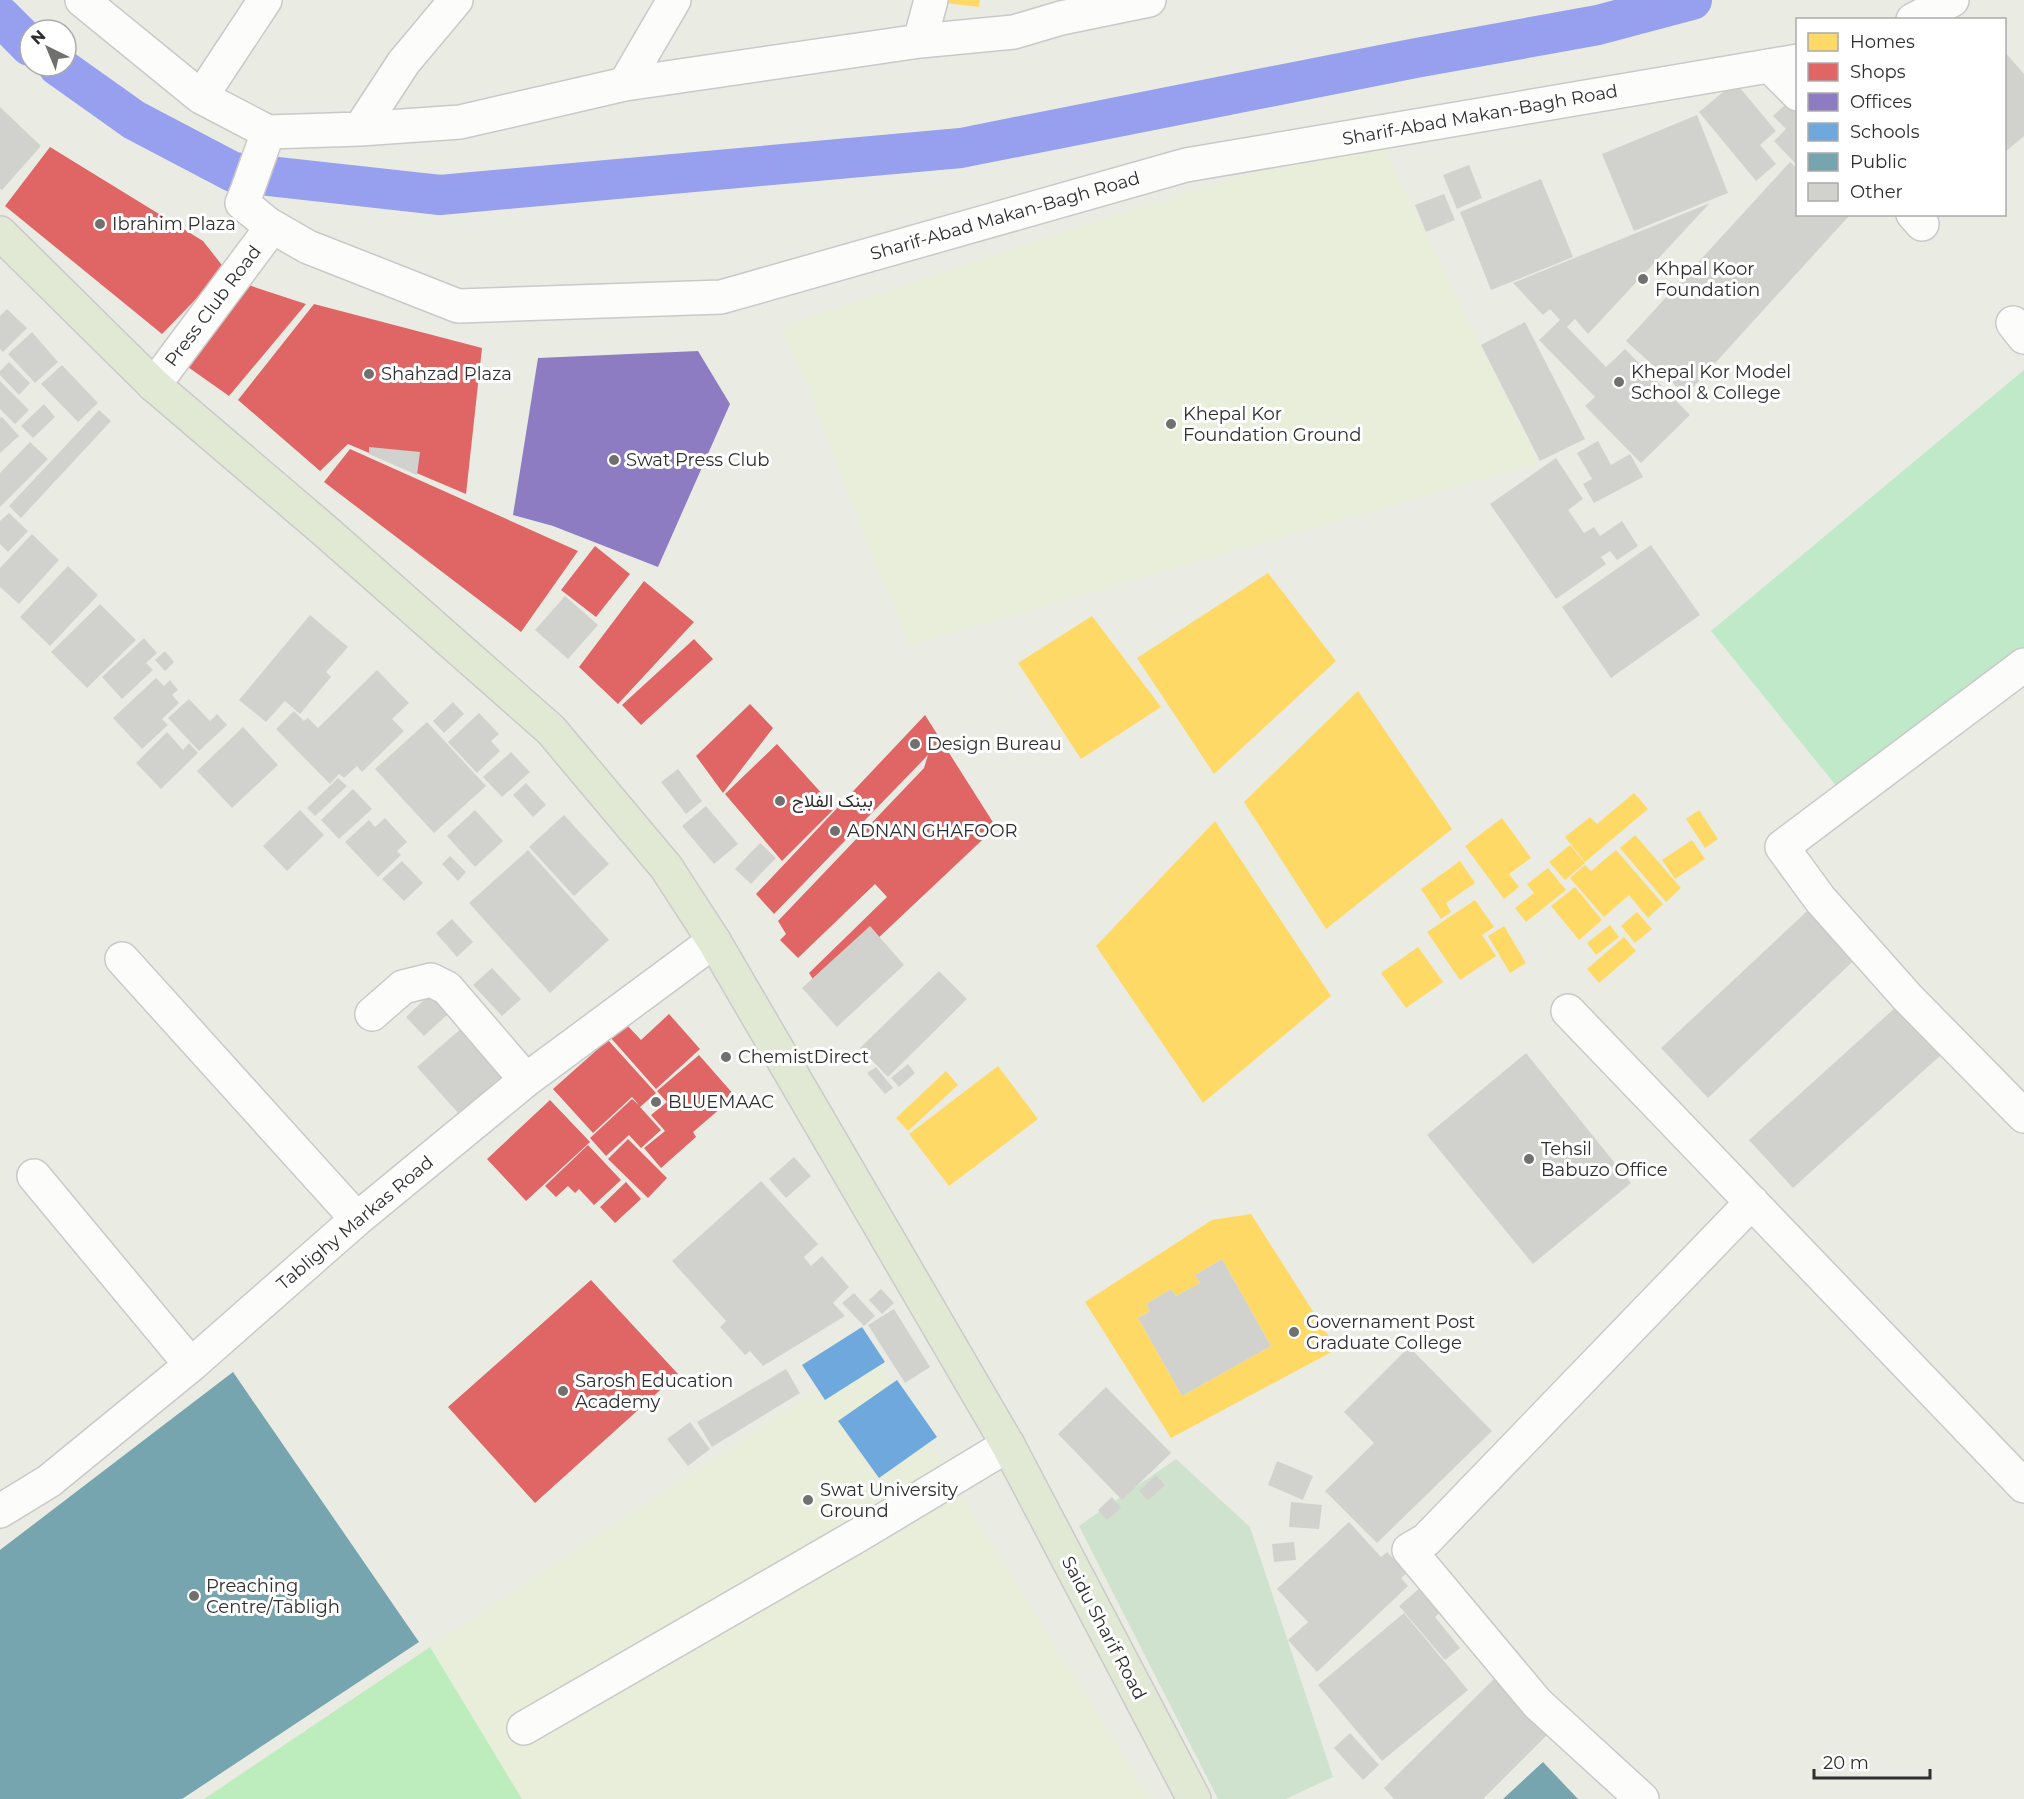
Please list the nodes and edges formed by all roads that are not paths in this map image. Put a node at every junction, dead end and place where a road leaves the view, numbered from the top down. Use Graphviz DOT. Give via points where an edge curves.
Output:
graph roads {
  1 [pos="82,0"];
  2 [pos="265,0"];
  3 [pos="456,0"];
  4 [pos="674,0"];
  5 [pos="931,0"];
  6 [pos="1149,0"];
  7 [pos="1952,0"];
  8 [pos="1917,18"];
  9 [pos="920,41"];
  10 [pos="1784,63"];
  11 [pos="625,84"];
  12 [pos="1796,92"];
  13 [pos="201,97"];
  14 [pos="360,129"];
  15 [pos="266,138"];
  16 [pos="0,224"];
  17 [pos="272,227"];
  18 [pos="0,232"];
  19 [pos="156,383"];
  20 [pos="2024,665"];
  21 [pos="714,941"];
  22 [pos="122,959"];
  23 [pos="1568,1011"];
  24 [pos="372,1014"];
  25 [pos="526,1080"];
  26 [pos="2024,1116"];
  27 [pos="34,1176"];
  28 [pos="1752,1202"];
  29 [pos="357,1219"];
  30 [pos="191,1365"];
  31 [pos="1014,1446"];
  32 [pos="2024,1486"];
  33 [pos="0,1511"];
  34 [pos="524,1728"];
  35 [pos="1194,1799"];
  36 [pos="1642,1799"];
  1 -- 13 [label="street"];
  2 -- 13 [label="street"];
  3 -- 14 [label="street" via="404,62"];
  4 -- 11 [label="street"];
  5 -- 9 [label="street"];
  6 -- 9 [label="street" via="1014,32"];
  7 -- 8 [label="street"];
  9 -- 11 [label="street"];
  10 -- 12 [label="street"];
  10 -- 17 [label="street, Sharif-Abad Makan-Bagh Road" via="1186,165 721,297 458,306 308,247"];
  11 -- 14 [label="street" via="460,122"];
  13 -- 15 [label="street"];
  14 -- 15 [label="street"];
  15 -- 17 [label="street, Sharif-Abad Makan-Bagh Road" via="242,203"];
  16 -- 19 [label="main road"];
  17 -- 19 [label="street, Press Club Road"];
  18 -- 19 [label="main road"];
  19 -- 21 [label="main road" via="551,730 666,867"];
  19 -- 31 [label="main road" via="468,640 559,721 671,855 727,933"];
  20 -- 26 [label="street" via="1782,847 1820,899 1899,988"];
  21 -- 25 [label="street, Tablighy Markas Road"];
  21 -- 31 [label="main road"];
  22 -- 29 [label="street"];
  23 -- 28 [label="street"];
  24 -- 25 [label="street" via="403,987 431,980 447,988"];
  25 -- 29 [label="street, Tablighy Markas Road"];
  27 -- 30 [label="street"];
  28 -- 32 [label="street"];
  28 -- 36 [label="street" via="1426,1540 1409,1550 1537,1703"];
  29 -- 30 [label="street, Tablighy Markas Road"];
  30 -- 33 [label="street, Tablighy Markas Road" via="49,1481"];
  31 -- 34 [label="street"];
  31 -- 35 [label="main road, Saidu Sharif Road"];
}
